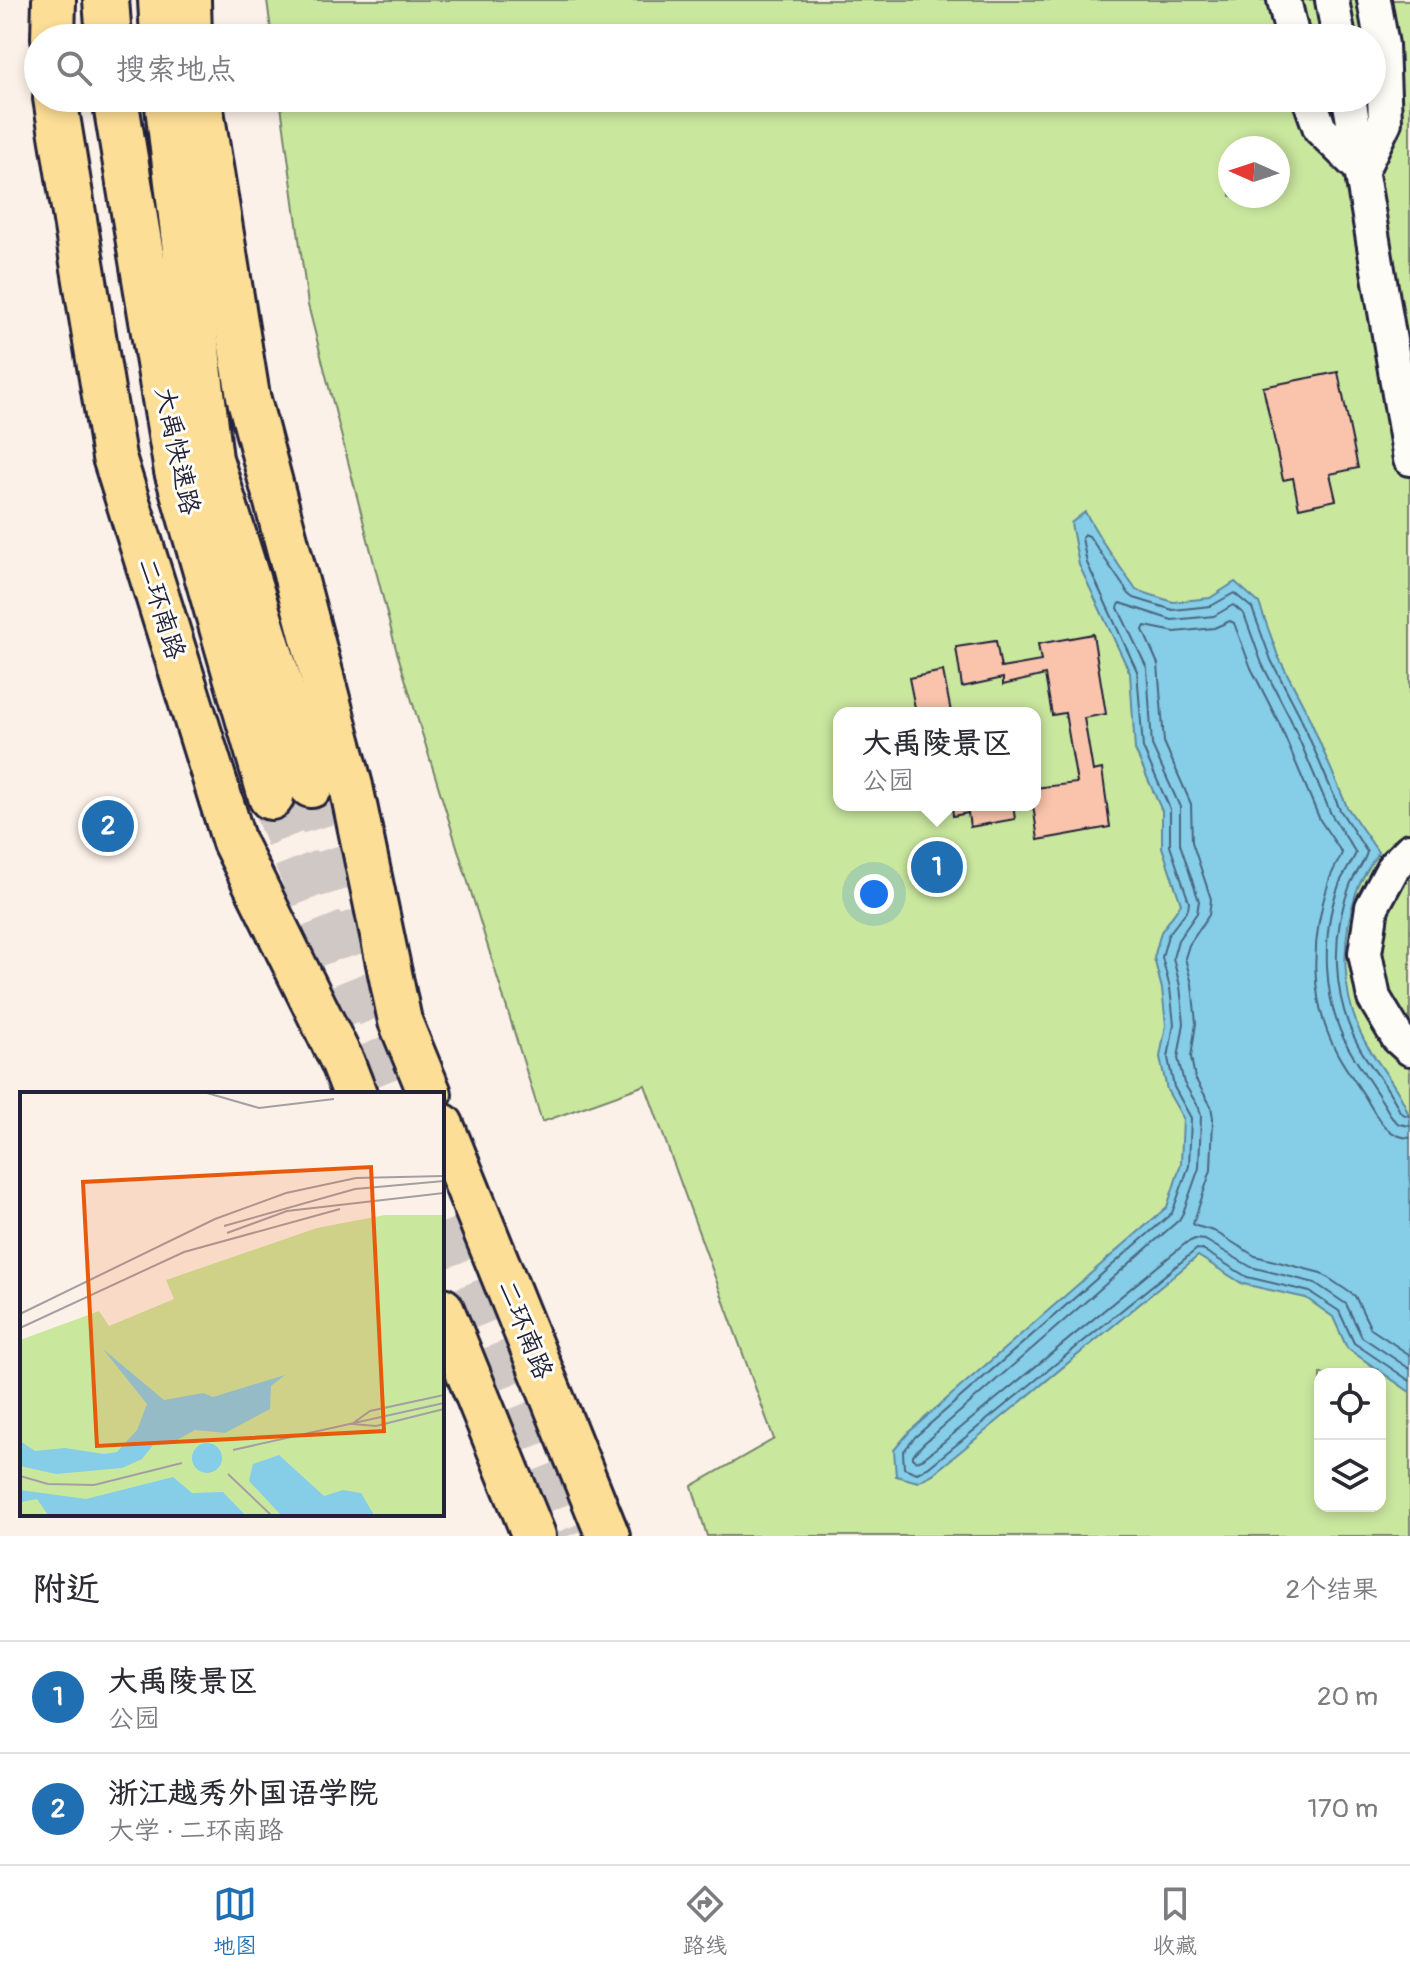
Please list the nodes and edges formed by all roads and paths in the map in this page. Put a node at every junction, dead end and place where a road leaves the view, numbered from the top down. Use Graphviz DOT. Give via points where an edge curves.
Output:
graph roads {
  1 [pos="54,0"];
  2 [pos="106,0"];
  3 [pos="161,0"];
  4 [pos="189,0"];
  5 [pos="1284,0"];
  6 [pos="1332,0"];
  7 [pos="1374,0"];
  8 [pos="53,24"];
  9 [pos="108,24"];
  10 [pos="162,24"];
  11 [pos="190,24"];
  12 [pos="1290,24"];
  13 [pos="1336,24"];
  14 [pos="1378,24"];
  15 [pos="57,112"];
  16 [pos="117,112"];
  17 [pos="169,112"];
  18 [pos="202,112"];
  19 [pos="1314,112"];
  20 [pos="1352,112"];
  21 [pos="1385,112"];
  22 [pos="1362,170"];
  23 [pos="1410,459"];
  24 [pos="1410,850"];
  25 [pos="1410,1049"];
  26 [pos="354,1092"];
  27 [pos="429,1092"];
  28 [pos="444,1130"];
  29 [pos="444,1314"];
  30 [pos="534,1536"];
  31 [pos="608,1536"];
  1 -- 8 [label="main road"];
  2 -- 9 [label="highway"];
  3 -- 10 [label="highway"];
  4 -- 11 [label="main road"];
  5 -- 12 [label="street"];
  6 -- 13 [label="street"];
  7 -- 14 [label="street"];
  15 -- 26 [label="main road, 二环南路" via="114,457 234,842"];
  16 -- 17 [label="highway, 大禹快速路" via="177,471 291,791 210,459"];
  18 -- 27 [label="main road" via="248,396 351,786 400,1021"];
  19 -- 22 [label="street" via="1320,129"];
  20 -- 22 [label="street"];
  21 -- 22 [label="street"];
  22 -- 23 [label="street"];
  24 -- 25 [label="street" via="1394,866 1372,907 1365,953 1374,998"];
  28 -- 31 [label="main road, 二环南路"];
  29 -- 30 [label="main road"];
}
